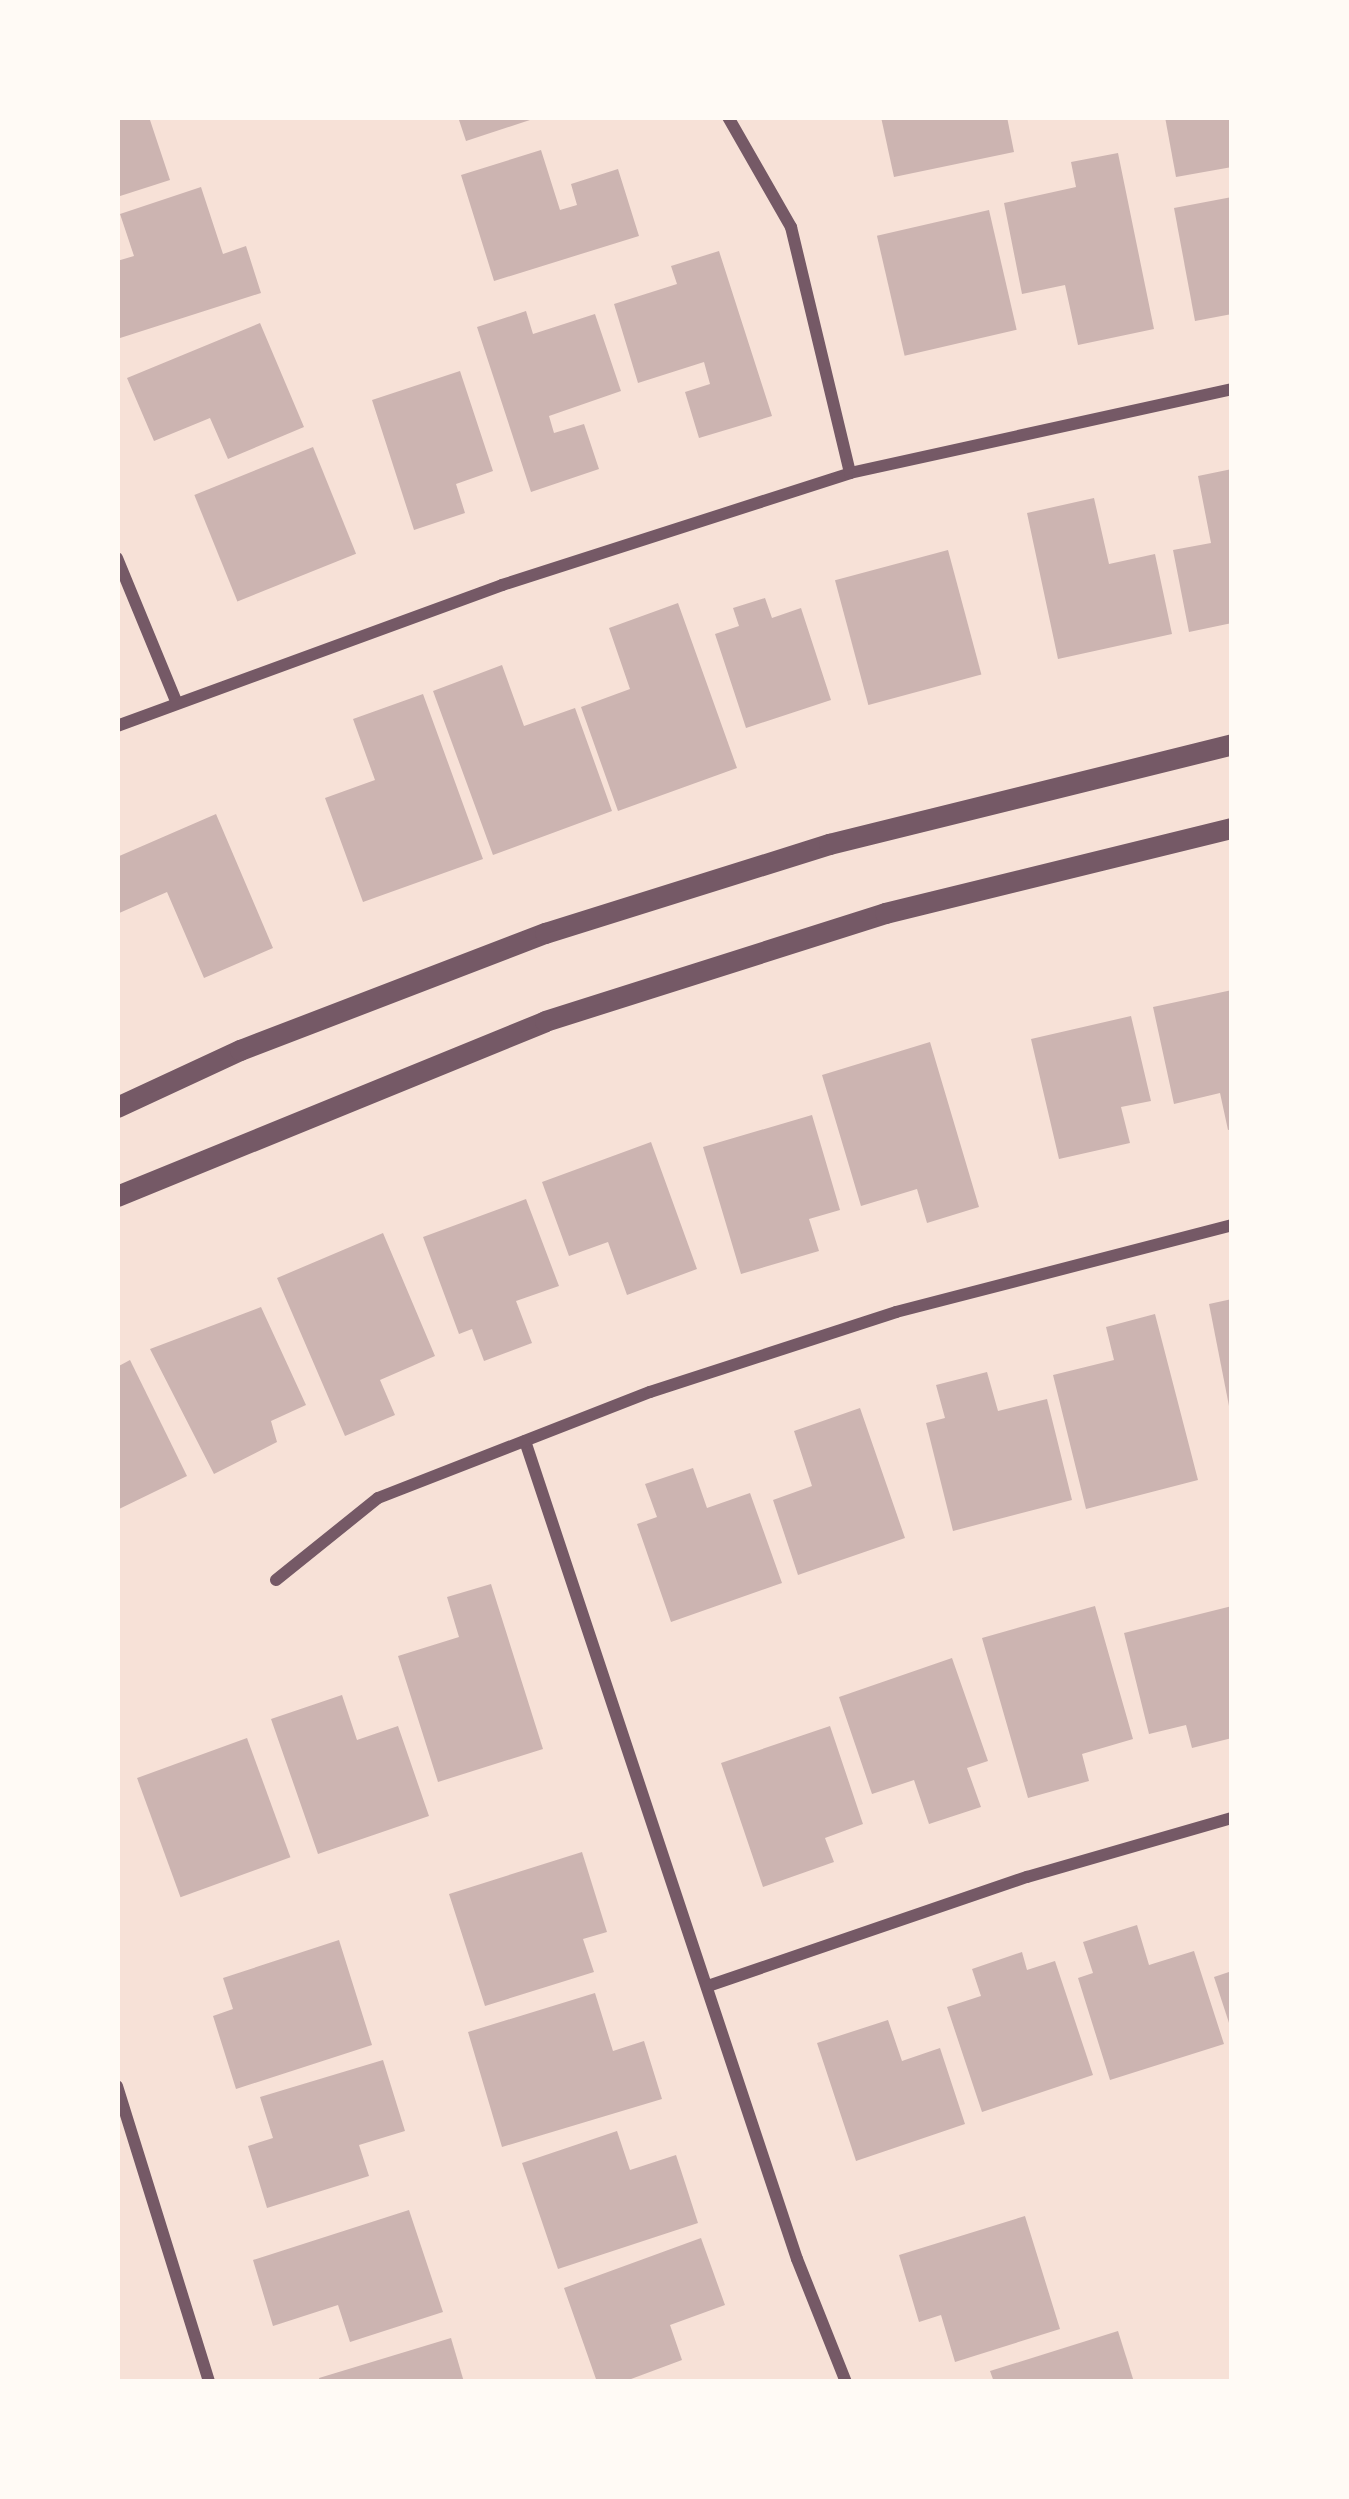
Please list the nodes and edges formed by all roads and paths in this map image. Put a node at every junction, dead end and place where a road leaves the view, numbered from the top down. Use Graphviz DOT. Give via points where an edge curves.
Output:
graph roads {
  1 [pos="728,117"];
  2 [pos="1232,388"];
  3 [pos="850,473"];
  4 [pos="117,558"];
  5 [pos="176,701"];
  6 [pos="117,726"];
  7 [pos="1232,744"];
  8 [pos="1232,828"];
  9 [pos="117,1107"];
  10 [pos="117,1196"];
  11 [pos="1232,1225"];
  12 [pos="525,1441"];
  13 [pos="276,1580"];
  14 [pos="1232,1818"];
  15 [pos="708,1986"];
  16 [pos="117,2086"];
  17 [pos="209,2382"];
  18 [pos="845,2382"];
  1 -- 3 [label="street" via="791,227"];
  2 -- 3 [label="street"];
  3 -- 5 [label="street"];
  4 -- 5 [label="street"];
  5 -- 6 [label="street"];
  7 -- 9 [label="street" via="829,844 544,933 239,1050"];
  8 -- 10 [label="street" via="885,914 544,1021"];
  11 -- 12 [label="street" via="896,1312"];
  12 -- 13 [label="street" via="378,1498"];
  12 -- 15 [label="street"];
  14 -- 15 [label="street" via="1027,1877"];
  15 -- 18 [label="street"];
  16 -- 17 [label="street"];
}
